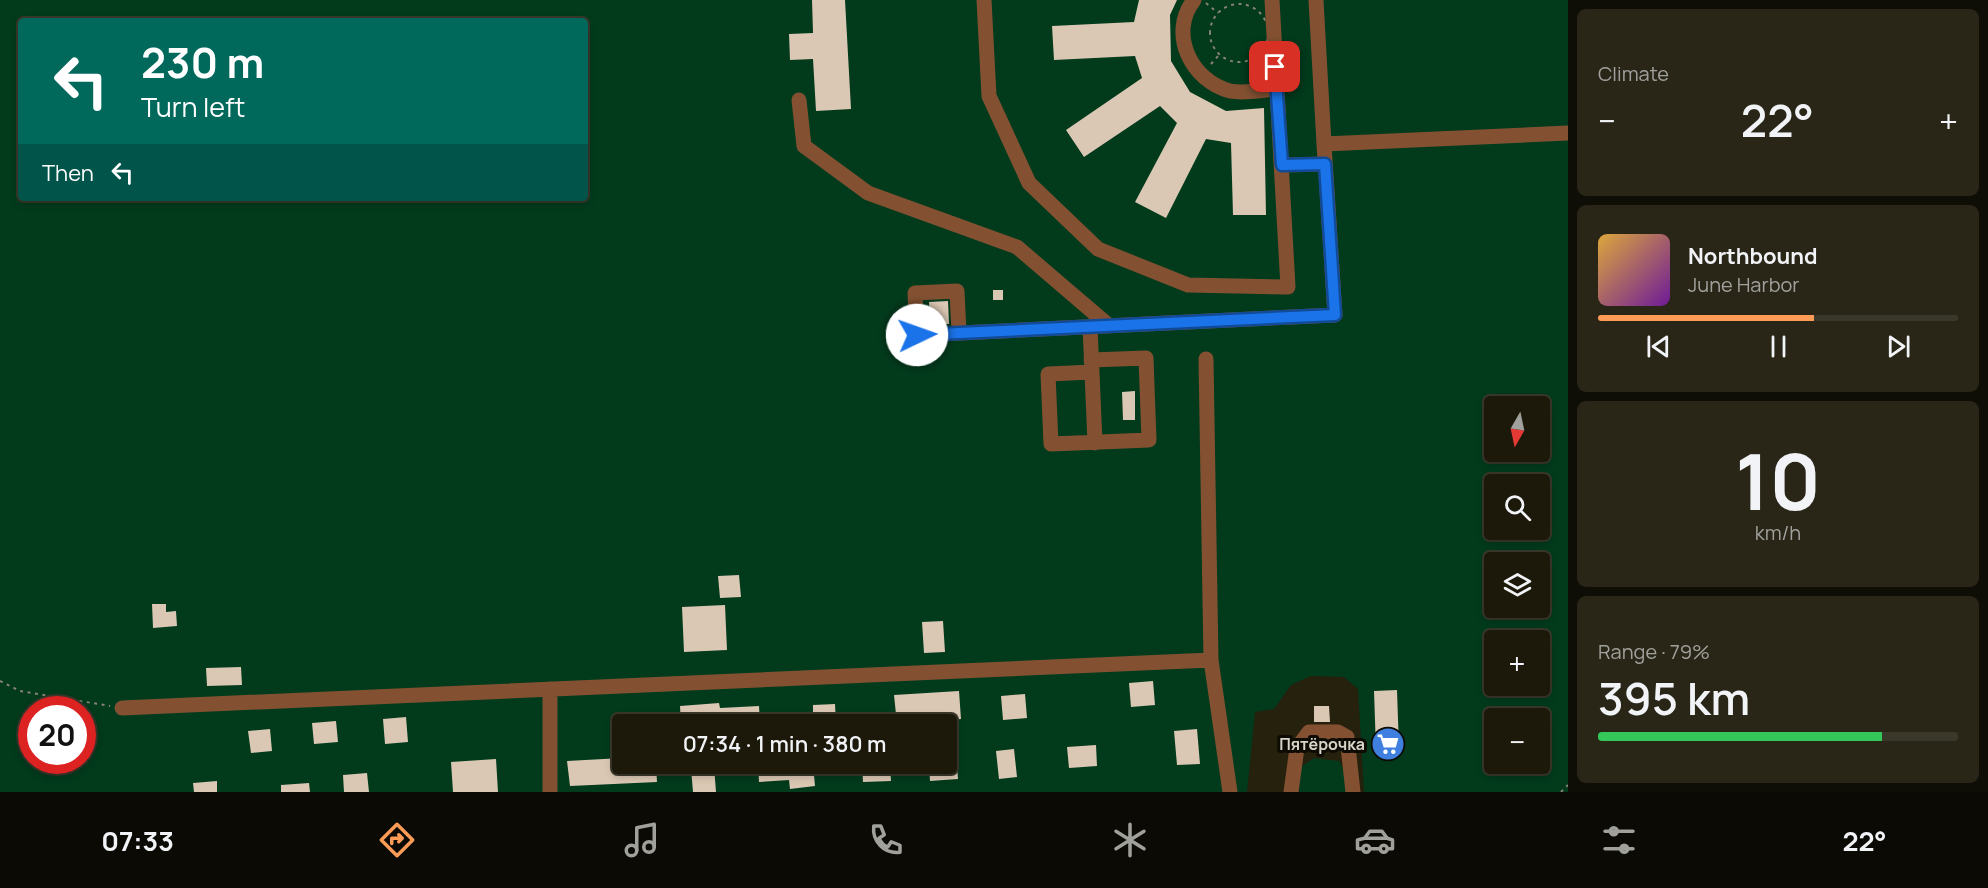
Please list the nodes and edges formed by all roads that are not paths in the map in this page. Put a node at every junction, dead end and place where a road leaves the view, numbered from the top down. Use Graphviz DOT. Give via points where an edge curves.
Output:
graph roads {
  1 [pos="984,0"];
  2 [pos="1194,0"];
  3 [pos="1272,0"];
  4 [pos="1316,0"];
  5 [pos="1277,89"];
  6 [pos="799,100"];
  7 [pos="1568,133"];
  8 [pos="1324,144"];
  9 [pos="1325,164"];
  10 [pos="1282,165"];
  11 [pos="1107,324"];
  12 [pos="1090,326"];
  13 [pos="959,333"];
  14 [pos="1206,359"];
  15 [pos="1092,366"];
  16 [pos="1095,443"];
  17 [pos="1211,660"];
  18 [pos="550,689"];
  19 [pos="122,708"];
  20 [pos="550,792"];
  21 [pos="1230,792"];
  22 [pos="1291,792"];
  23 [pos="1353,792"];
  1 -- 10 [label="lane" via="989,96 1029,183 1098,249 1188,285 1288,287"];
  2 -- 5 [label="lane" via="1187,9 1182,45 1198,74 1230,91"];
  3 -- 5 [label="lane"];
  4 -- 8 [label="lane" via="1323,32"];
  5 -- 10 [label="lane"];
  6 -- 11 [label="lane" via="804,146 868,193 1017,247"];
  7 -- 8 [label="lane"];
  8 -- 9 [label="lane"];
  9 -- 10 [label="lane"];
  9 -- 11 [label="lane" via="1335,315"];
  11 -- 12 [label="lane"];
  12 -- 13 [label="lane"];
  12 -- 15 [label="lane"];
  14 -- 17 [label="lane"];
  15 -- 16 [label="lane"];
  15 -- 16 [label="lane" via="1047,374 1051,444"];
  15 -- 16 [label="lane" via="1146,358 1149,440"];
  17 -- 18 [label="lane"];
  17 -- 21 [label="lane"];
  18 -- 19 [label="lane"];
  18 -- 20 [label="lane"];
  22 -- 23 [label="lane" via="1297,748 1309,732 1338,732 1347,737"];
}
